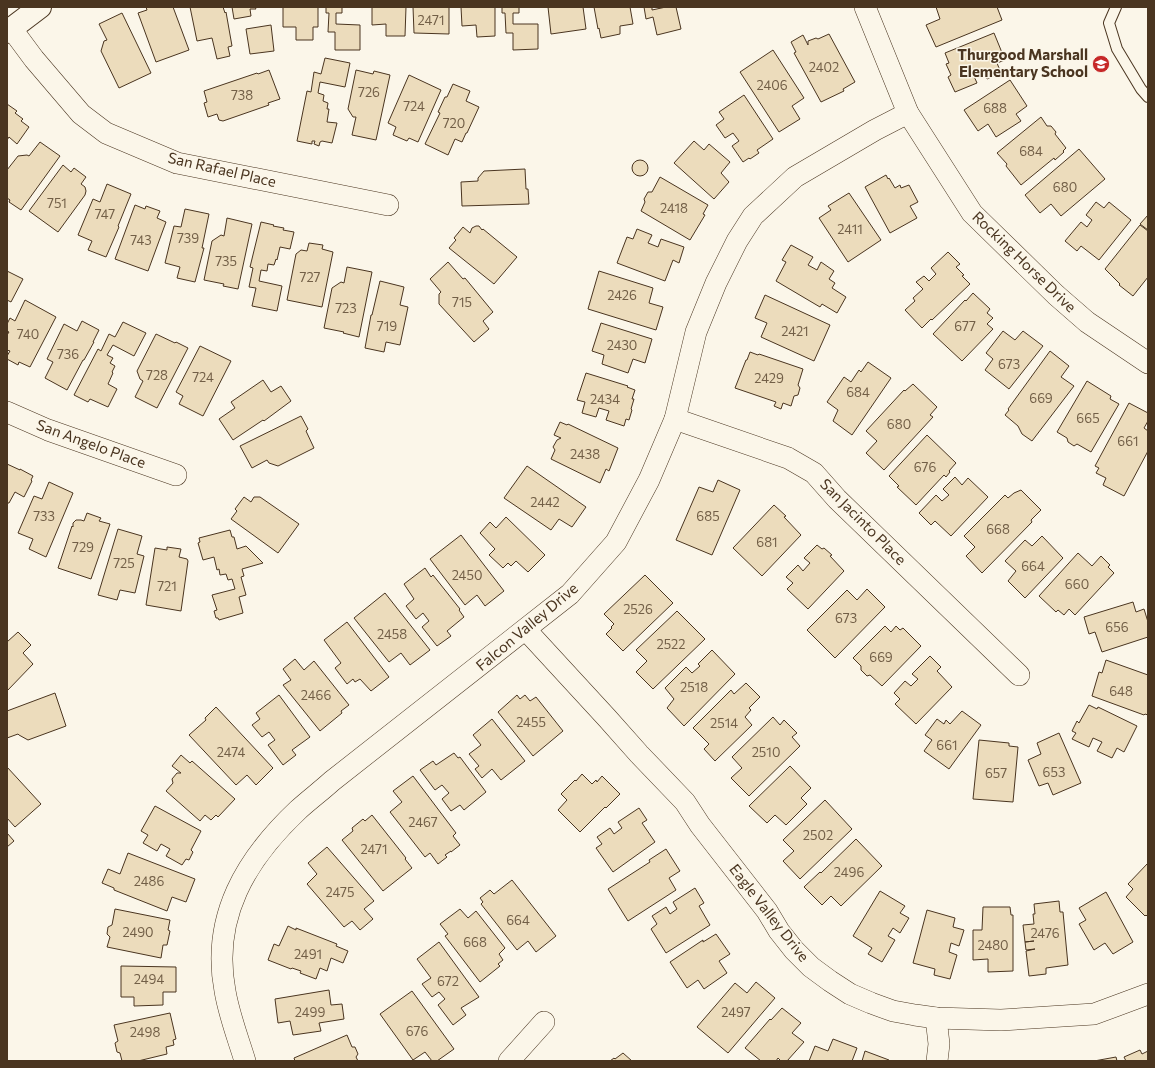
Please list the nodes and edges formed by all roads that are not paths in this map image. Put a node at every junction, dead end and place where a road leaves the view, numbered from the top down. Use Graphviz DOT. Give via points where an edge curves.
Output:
graph roads {
  1 [pos="40,7"];
  2 [pos="865,7"];
  3 [pos="1116,7"];
  4 [pos="9,30"];
  5 [pos="1148,97"];
  6 [pos="908,113"];
  7 [pos="388,205"];
  8 [pos="1148,363"];
  9 [pos="7,412"];
  10 [pos="675,419"];
  11 [pos="176,475"];
  12 [pos="526,630"];
  13 [pos="1019,675"];
  14 [pos="1148,994"];
  15 [pos="936,1018"];
  16 [pos="544,1022"];
  17 [pos="245,1061"];
  18 [pos="509,1061"];
  19 [pos="937,1061"];
  1 -- 4 [label="street"];
  2 -- 6 [label="street, Rocking Horse Drive"];
  3 -- 5 [label="lane" via="1109,23 1117,49"];
  4 -- 7 [label="street, San Rafael Place" via="81,114 106,133 178,163"];
  6 -- 8 [label="street, Rocking Horse Drive" via="972,212 1087,322"];
  6 -- 10 [label="street, Falcon Valley Drive" via="795,177 753,216 716,283 696,332"];
  9 -- 11 [label="street, San Angelo Place" via="48,430"];
  10 -- 12 [label="street, Falcon Valley Drive" via="649,480 616,542 570,594"];
  10 -- 13 [label="street, San Jacinto Place" via="788,458 814,473 837,499"];
  12 -- 15 [label="street, Eagle Valley Drive" via="685,802 767,911 779,931 811,967 850,994 871,1003 900,1012"];
  12 -- 17 [label="street, Falcon Valley Drive" via="332,781 298,810 255,858 233,899 226,921 223,944 225,990"];
  14 -- 15 [label="street, Eagle Valley Drive" via="1094,1014 1001,1020"];
  15 -- 19 [label="street"];
  16 -- 18 [label="street"];
}
